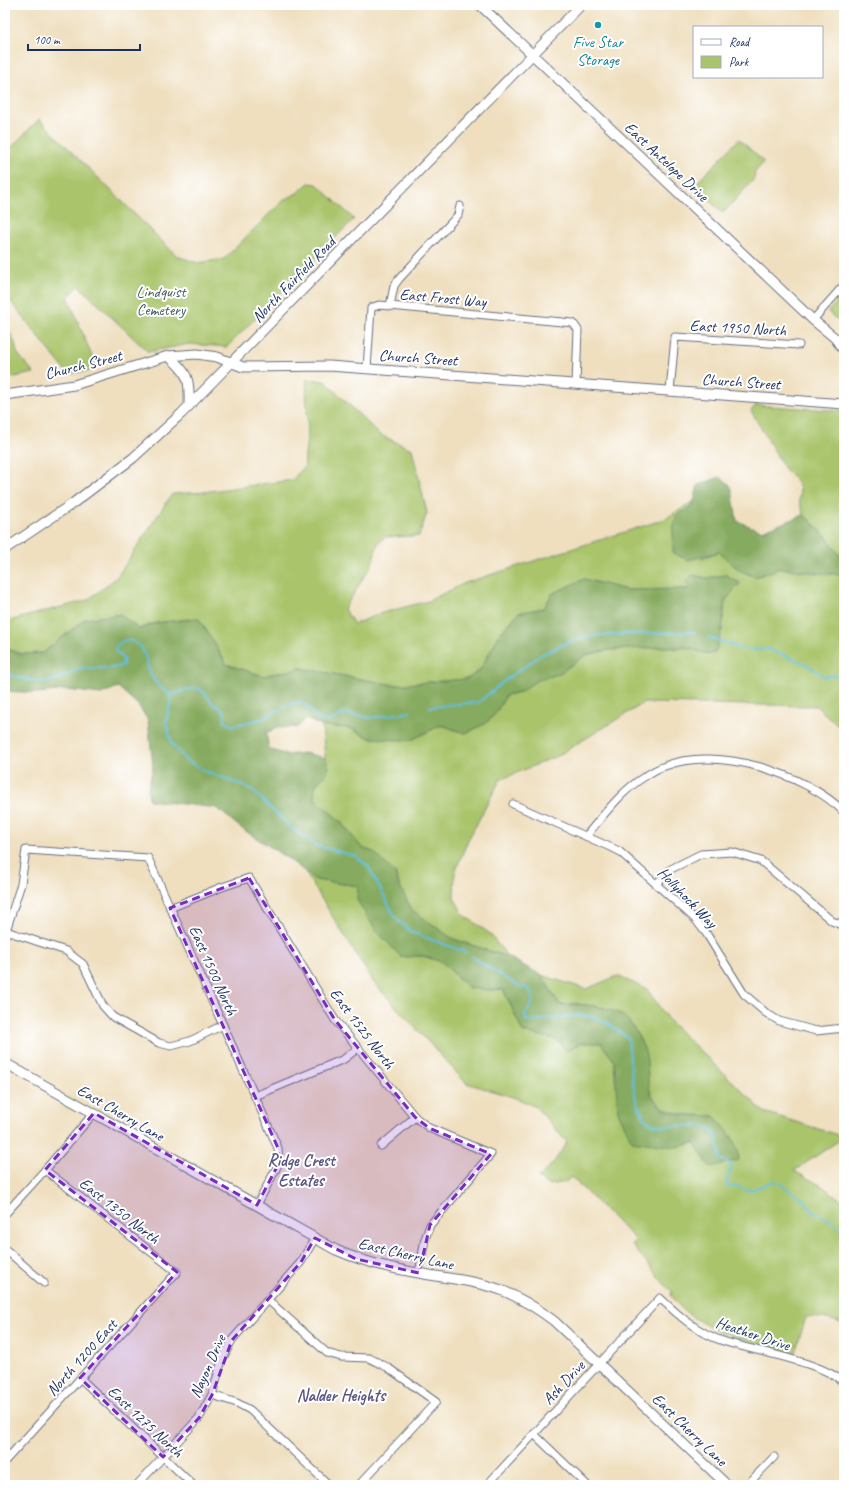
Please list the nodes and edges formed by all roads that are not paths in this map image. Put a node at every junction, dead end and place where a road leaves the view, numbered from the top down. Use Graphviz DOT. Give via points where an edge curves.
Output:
graph roads {
  1 [pos="480,5"];
  2 [pos="581,5"];
  3 [pos="531,54"];
  4 [pos="460,206"];
  5 [pos="844,285"];
  6 [pos="390,306"];
  7 [pos="813,320"];
  8 [pos="840,339"];
  9 [pos="800,344"];
  10 [pos="844,351"];
  11 [pos="168,356"];
  12 [pos="231,363"];
  13 [pos="367,369"];
  14 [pos="576,384"];
  15 [pos="670,392"];
  16 [pos="5,395"];
  17 [pos="841,402"];
  18 [pos="189,406"];
  19 [pos="5,550"];
  20 [pos="514,804"];
  21 [pos="844,812"];
  22 [pos="586,836"];
  23 [pos="657,883"];
  24 [pos="170,908"];
  25 [pos="844,926"];
  26 [pos="5,933"];
  27 [pos="223,1025"];
  28 [pos="844,1028"];
  29 [pos="358,1048"];
  30 [pos="5,1063"];
  31 [pos="255,1096"];
  32 [pos="94,1113"];
  33 [pos="415,1117"];
  34 [pos="381,1146"];
  35 [pos="46,1170"];
  36 [pos="257,1205"];
  37 [pos="5,1214"];
  38 [pos="315,1238"];
  39 [pos="5,1248"];
  40 [pos="177,1272"];
  41 [pos="419,1273"];
  42 [pos="44,1283"];
  43 [pos="660,1298"];
  44 [pos="268,1300"];
  45 [pos="599,1364"];
  46 [pos="80,1378"];
  47 [pos="844,1383"];
  48 [pos="212,1395"];
  49 [pos="534,1434"];
  50 [pos="163,1456"];
  51 [pos="774,1457"];
  52 [pos="5,1461"];
  53 [pos="137,1485"];
  54 [pos="193,1485"];
  55 [pos="329,1485"];
  56 [pos="359,1485"];
  57 [pos="487,1485"];
  58 [pos="586,1485"];
  59 [pos="727,1485"];
  60 [pos="747,1485"];
  1 -- 3 [label="street, East Antelope Drive"];
  2 -- 3 [label="street, North Fairfield Road"];
  3 -- 7 [label="street, East Antelope Drive"];
  3 -- 12 [label="street, North Fairfield Road"];
  4 -- 6 [label="street" via="458,215 399,278 394,286"];
  5 -- 7 [label="street"];
  6 -- 13 [label="street, East Frost Way" via="379,305 371,308"];
  6 -- 14 [label="street, East Frost Way" via="573,323 578,330"];
  7 -- 8 [label="street, East Antelope Drive"];
  8 -- 10 [label="street, East Antelope Drive"];
  9 -- 15 [label="street, East 1950 North" via="675,337"];
  11 -- 12 [label="street, Church Street" via="197,354 217,357"];
  11 -- 16 [label="street, Church Street" via="74,385"];
  11 -- 18 [label="street" via="180,366 188,378"];
  12 -- 13 [label="street, Church Street" via="243,367 329,366"];
  12 -- 18 [label="street, North Fairfield Road"];
  13 -- 14 [label="street, Church Street"];
  14 -- 15 [label="street, Church Street"];
  15 -- 17 [label="street, Church Street"];
  18 -- 19 [label="street, North Fairfield Road" via="132,458 72,504"];
  20 -- 22 [label="street, Hollyhock Way"];
  21 -- 22 [label="street" via="836,804 795,779 757,766 725,759 698,759 666,765 642,778 620,797"];
  22 -- 23 [label="street, Hollyhock Way" via="619,851"];
  23 -- 25 [label="street" via="671,868 701,854 732,852 761,861 827,917"];
  23 -- 28 [label="street, Hollyhock Way" via="699,923 744,994 766,1013 779,1021 816,1031"];
  24 -- 26 [label="street, East 1500 North" via="148,858 26,850 21,884"];
  24 -- 27 [label="street, East 1500 North"];
  24 -- 29 [label="street, East 1525 North" via="249,878 335,1020"];
  26 -- 27 [label="street" via="66,951 82,964 102,1006 113,1016 159,1043 172,1046 190,1041"];
  27 -- 31 [label="street, East 1500 North"];
  29 -- 31 [label="street" via="344,1059"];
  29 -- 33 [label="street, East 1525 North"];
  30 -- 32 [label="street, East Cherry Lane"];
  31 -- 36 [label="street, East 1500 North" via="278,1148 279,1163"];
  32 -- 35 [label="street"];
  32 -- 36 [label="street, East Cherry Lane"];
  33 -- 34 [label="street"];
  33 -- 41 [label="street, East 1525 North" via="429,1128 491,1154 430,1225"];
  35 -- 37 [label="street"];
  35 -- 40 [label="street, East 1350 North"];
  36 -- 38 [label="street, East Cherry Lane"];
  38 -- 41 [label="street, East Cherry Lane" via="356,1259"];
  38 -- 44 [label="street, Nayon Drive" via="301,1262"];
  39 -- 42 [label="street"];
  40 -- 46 [label="street, North 1200 East"];
  41 -- 45 [label="street, East Cherry Lane" via="476,1283 520,1298 554,1321"];
  43 -- 45 [label="street, Ash Drive"];
  43 -- 47 [label="street, Heather Drive" via="699,1330 722,1341 822,1369"];
  44 -- 48 [label="street, Nayon Drive" via="232,1340 222,1360"];
  44 -- 56 [label="street" via="327,1353 341,1357 369,1358 387,1367 436,1402"];
  45 -- 49 [label="street, Ash Drive"];
  45 -- 59 [label="street, East Cherry Lane"];
  46 -- 50 [label="street, East 1275 North"];
  46 -- 52 [label="street, North 1200 East"];
  48 -- 50 [label="street, Nayon Drive" via="199,1418"];
  48 -- 55 [label="street" via="250,1410"];
  49 -- 57 [label="street, Ash Drive"];
  49 -- 58 [label="street"];
  50 -- 53 [label="street, Nayon Drive"];
  50 -- 54 [label="street, East 1275 North"];
  51 -- 60 [label="street"];
}
